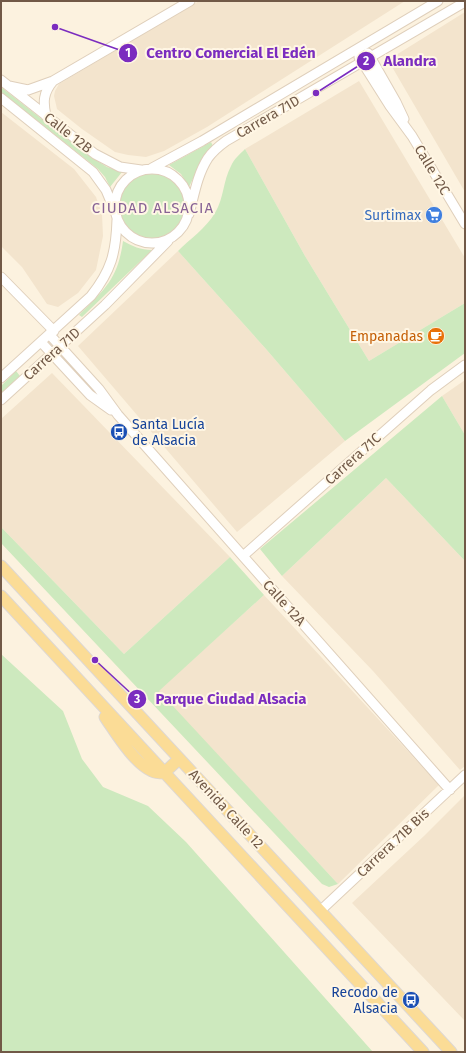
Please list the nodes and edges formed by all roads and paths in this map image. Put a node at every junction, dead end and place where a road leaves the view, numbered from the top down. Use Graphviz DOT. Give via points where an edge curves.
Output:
graph roads {
  1 [pos="190,1"];
  2 [pos="438,1"];
  3 [pos="465,2"];
  4 [pos="364,45"];
  5 [pos="355,51"];
  6 [pos="371,57"];
  7 [pos="362,62"];
  8 [pos="1,80"];
  9 [pos="53,82"];
  10 [pos="9,86"];
  11 [pos="1,98"];
  12 [pos="46,116"];
  13 [pos="412,136"];
  14 [pos="147,169"];
  15 [pos="189,214"];
  16 [pos="116,215"];
  17 [pos="465,224"];
  18 [pos="170,239"];
  19 [pos="1,277"];
  20 [pos="52,333"];
  21 [pos="41,342"];
  22 [pos="60,346"];
  23 [pos="52,354"];
  24 [pos="465,365"];
  25 [pos="1,378"];
  26 [pos="1,400"];
  27 [pos="118,415"];
  28 [pos="243,556"];
  29 [pos="1,566"];
  30 [pos="1,596"];
  31 [pos="179,759"];
  32 [pos="164,773"];
  33 [pos="465,775"];
  34 [pos="450,790"];
  35 [pos="320,911"];
  36 [pos="423,1052"];
  37 [pos="451,1052"];
  1 -- 9 [label="street"];
  2 -- 4 [label="street, Carrera 71D"];
  3 -- 6 [label="street, Carrera 71D"];
  4 -- 5 [label="street, Carrera 71D"];
  4 -- 6 [label="street, Calle 12C"];
  5 -- 7 [label="street, Calle 12C"];
  5 -- 14 [label="street, Carrera 71D" via="202,141"];
  6 -- 7 [label="street, Carrera 71D"];
  6 -- 13 [label="street, Calle 12C"];
  7 -- 13 [label="street, Calle 12C"];
  7 -- 15 [label="street, Carrera 71D" via="216,149 200,174"];
  8 -- 10 [label="street, Calle 12B"];
  9 -- 10 [label="street" via="28,90"];
  9 -- 12 [label="street" via="44,95"];
  10 -- 12 [label="street, Calle 12B"];
  11 -- 16 [label="street, Calle 12B" via="94,172 106,190"];
  12 -- 14 [label="street, Calle 12B" via="110,163 120,167"];
  13 -- 17 [label="street, Calle 12C"];
  14 -- 15 [label="street" via="158,169 171,174 181,182 189,201"];
  14 -- 16 [label="street" via="130,176 121,186 115,202"];
  15 -- 18 [label="street" via="180,230"];
  16 -- 18 [label="street" via="124,231 135,239 149,243"];
  16 -- 20 [label="street, Carrera 71D" via="113,257 105,277 91,296"];
  18 -- 22 [label="street, Carrera 71D"];
  19 -- 20 [label="street, Calle 12A"];
  20 -- 21 [label="street, Carrera 71D"];
  20 -- 22 [label="street, Calle 12A"];
  21 -- 23 [label="street, Calle 12A"];
  21 -- 25 [label="street, Carrera 71D"];
  22 -- 23 [label="street, Carrera 71D"];
  22 -- 27 [label="street, Calle 12A" via="99,389"];
  23 -- 26 [label="street, Carrera 71D"];
  23 -- 27 [label="street, Calle 12A" via="90,395"];
  24 -- 28 [label="street, Carrera 71C" via="431,390"];
  27 -- 28 [label="street, Calle 12A"];
  28 -- 34 [label="street, Calle 12A"];
  29 -- 31 [label="main road, Avenida Calle 12"];
  30 -- 32 [label="main road, Avenida Calle 12"];
  31 -- 32 [label="main road"];
  31 -- 35 [label="main road, Avenida Calle 12"];
  32 -- 36 [label="main road, Avenida Calle 12"];
  33 -- 34 [label="street, Carrera 71B Bis"];
  34 -- 35 [label="street, Carrera 71B Bis"];
  35 -- 37 [label="main road, Avenida Calle 12"];
}
